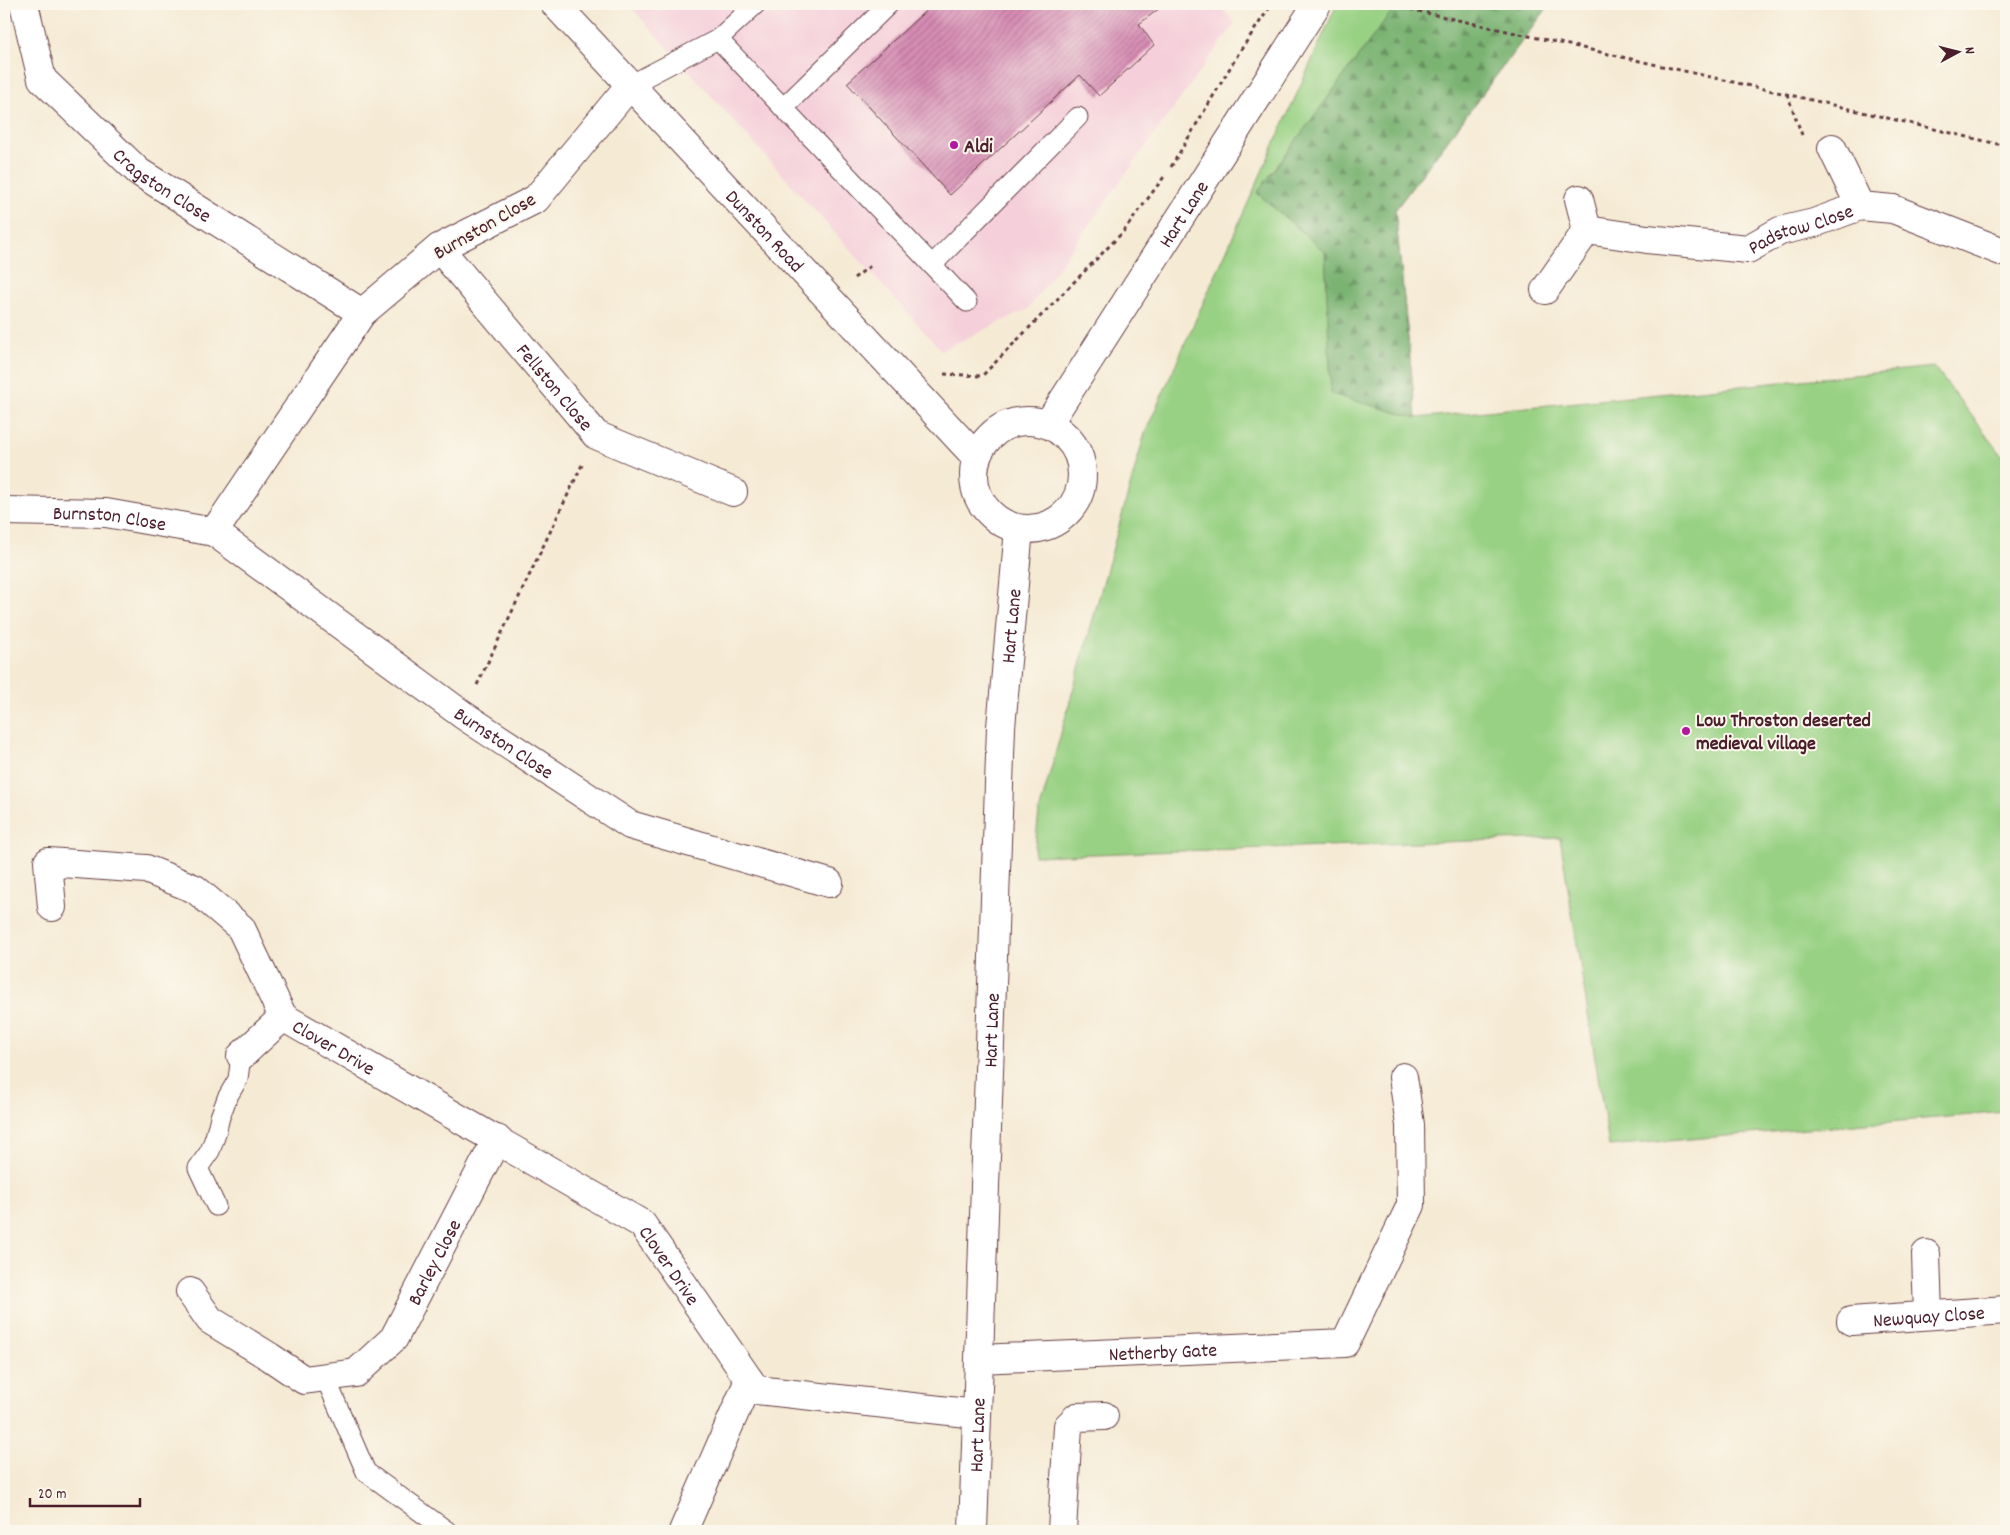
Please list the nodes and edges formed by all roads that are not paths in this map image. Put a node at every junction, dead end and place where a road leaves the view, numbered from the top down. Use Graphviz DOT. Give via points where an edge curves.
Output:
graph roads {
  1 [pos="24,4"];
  2 [pos="555,4"];
  3 [pos="756,4"];
  4 [pos="888,4"];
  5 [pos="1317,4"];
  6 [pos="718,39"];
  7 [pos="630,85"];
  8 [pos="783,108"];
  9 [pos="1078,117"];
  10 [pos="1832,148"];
  11 [pos="1579,199"];
  12 [pos="1860,206"];
  13 [pos="1587,230"];
  14 [pos="440,248"];
  15 [pos="2006,253"];
  16 [pos="932,265"];
  17 [pos="1545,290"];
  18 [pos="967,302"];
  19 [pos="362,313"];
  20 [pos="1048,424"];
  21 [pos="976,457"];
  22 [pos="733,492"];
  23 [pos="4,511"];
  24 [pos="1019,529"];
  25 [pos="214,532"];
  26 [pos="829,882"];
  27 [pos="52,907"];
  28 [pos="283,1017"];
  29 [pos="241,1056"];
  30 [pos="1403,1077"];
  31 [pos="497,1139"];
  32 [pos="216,1206"];
  33 [pos="1926,1254"];
  34 [pos="190,1292"];
  35 [pos="2006,1310"];
  36 [pos="1928,1316"];
  37 [pos="1851,1321"];
  38 [pos="979,1359"];
  39 [pos="325,1376"];
  40 [pos="749,1380"];
  41 [pos="977,1414"];
  42 [pos="1104,1416"];
  43 [pos="448,1531"];
  44 [pos="683,1531"];
  45 [pos="972,1531"];
  46 [pos="1062,1531"];
  1 -- 19 [label="street, Cragston Close" via="42,79 139,172"];
  2 -- 7 [label="street, Dunston Road"];
  3 -- 6 [label="lane"];
  4 -- 8 [label="lane"];
  5 -- 20 [label="street, Hart Lane"];
  6 -- 7 [label="lane"];
  6 -- 8 [label="lane"];
  7 -- 14 [label="street, Burnston Close" via="536,198"];
  7 -- 21 [label="street, Dunston Road"];
  8 -- 16 [label="lane"];
  9 -- 16 [label="lane"];
  10 -- 12 [label="street"];
  11 -- 13 [label="street"];
  12 -- 13 [label="street, Padstow Close" via="1780,231 1748,248"];
  12 -- 15 [label="street, Padstow Close" via="1893,209"];
  13 -- 17 [label="street"];
  14 -- 19 [label="street, Burnston Close"];
  14 -- 22 [label="street, Fellston Close" via="596,435"];
  16 -- 18 [label="lane"];
  19 -- 25 [label="street, Burnston Close"];
  20 -- 21 [label="street" via="1031,420 1011,422 984,441"];
  20 -- 24 [label="street" via="1066,435 1078,452 1083,472 1079,493 1070,509 1056,522 1041,528"];
  21 -- 24 [label="street" via="973,482 977,496 986,511 1001,523"];
  23 -- 25 [label="street, Burnston Close" via="106,513"];
  24 -- 38 [label="street, Hart Lane" via="1001,727"];
  25 -- 26 [label="street, Burnston Close" via="463,715 630,825"];
  27 -- 28 [label="street, Clover Drive" via="48,862 146,870 195,889 241,928"];
  28 -- 29 [label="street, Clover Drive"];
  28 -- 31 [label="street, Clover Drive"];
  29 -- 32 [label="lane" via="238,1080 227,1098 210,1151 198,1168"];
  30 -- 38 [label="street, Netherby Gate" via="1410,1125 1411,1206 1345,1343"];
  31 -- 39 [label="street, Barley Close" via="394,1338 356,1374"];
  31 -- 40 [label="street, Clover Drive" via="642,1224"];
  33 -- 36 [label="street"];
  34 -- 39 [label="street" via="210,1320 304,1380"];
  35 -- 36 [label="street, Newquay Close"];
  36 -- 37 [label="street, Newquay Close"];
  38 -- 41 [label="street, Hart Lane"];
  39 -- 43 [label="lane" via="366,1472"];
  40 -- 41 [label="street, Clover Drive" via="756,1390"];
  40 -- 44 [label="street"];
  41 -- 45 [label="street, Hart Lane"];
  42 -- 46 [label="street" via="1077,1418 1068,1426"];
}
